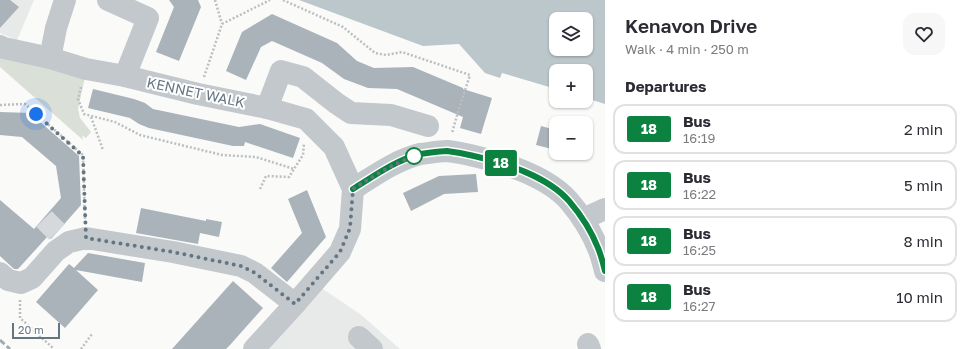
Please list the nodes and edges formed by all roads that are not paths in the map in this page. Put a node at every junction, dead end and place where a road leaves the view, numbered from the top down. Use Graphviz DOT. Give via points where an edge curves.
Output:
graph roads {
  1 [pos="65,0"];
  2 [pos="108,0"];
  3 [pos="0,46"];
  4 [pos="50,58"];
  5 [pos="125,76"];
  6 [pos="267,108"];
  7 [pos="428,126"];
  8 [pos="353,189"];
  9 [pos="605,208"];
  10 [pos="583,219"];
  11 [pos="605,271"];
  12 [pos="0,273"];
  13 [pos="295,304"];
  14 [pos="254,349"];
  1 -- 4 [label="street"];
  2 -- 5 [label="street" via="148,18"];
  3 -- 4 [label="street, KENNET WALK"];
  4 -- 5 [label="street, KENNET WALK"];
  5 -- 6 [label="street, KENNET WALK"];
  6 -- 7 [label="street" via="281,71 303,77 351,113 391,115"];
  6 -- 8 [label="street, KENNET WALK" via="306,119 334,147"];
  8 -- 10 [label="street" via="407,158 447,151 519,169 558,191"];
  8 -- 13 [label="street" via="350,228 340,252"];
  9 -- 10 [label="street"];
  10 -- 11 [label="street" via="598,248"];
  12 -- 13 [label="street" via="8,280 21,282 32,278 71,237 173,252 241,266 255,273"];
  13 -- 14 [label="street"];
}
